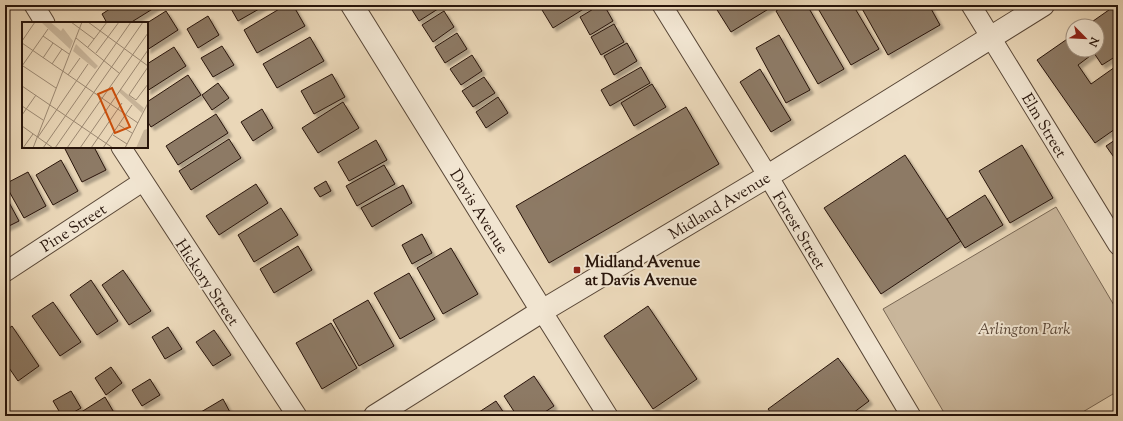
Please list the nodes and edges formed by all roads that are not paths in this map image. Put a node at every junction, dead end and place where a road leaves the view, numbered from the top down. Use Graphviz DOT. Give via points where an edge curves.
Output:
graph roads {
  1 [pos="34,5"];
  2 [pos="352,5"];
  3 [pos="662,5"];
  4 [pos="971,5"];
  5 [pos="1043,5"];
  6 [pos="44,22"];
  7 [pos="991,37"];
  8 [pos="122,148"];
  9 [pos="768,176"];
  10 [pos="142,182"];
  11 [pos="1118,245"];
  12 [pos="5,272"];
  13 [pos="542,311"];
  14 [pos="297,416"];
  15 [pos="375,416"];
  16 [pos="608,416"];
  17 [pos="911,416"];
  1 -- 6 [label="street"];
  2 -- 13 [label="street, Davis Avenue"];
  3 -- 9 [label="street, Forest Street"];
  4 -- 7 [label="street, Elm Street"];
  5 -- 7 [label="street, Midland Avenue"];
  7 -- 9 [label="street, Midland Avenue"];
  7 -- 11 [label="street, Elm Street"];
  8 -- 10 [label="street, Hickory Street"];
  9 -- 13 [label="street, Midland Avenue"];
  9 -- 17 [label="street, Forest Street"];
  10 -- 12 [label="street, Pine Street"];
  10 -- 14 [label="street, Hickory Street"];
  13 -- 15 [label="street, Midland Avenue"];
  13 -- 16 [label="street, Davis Avenue"];
}
